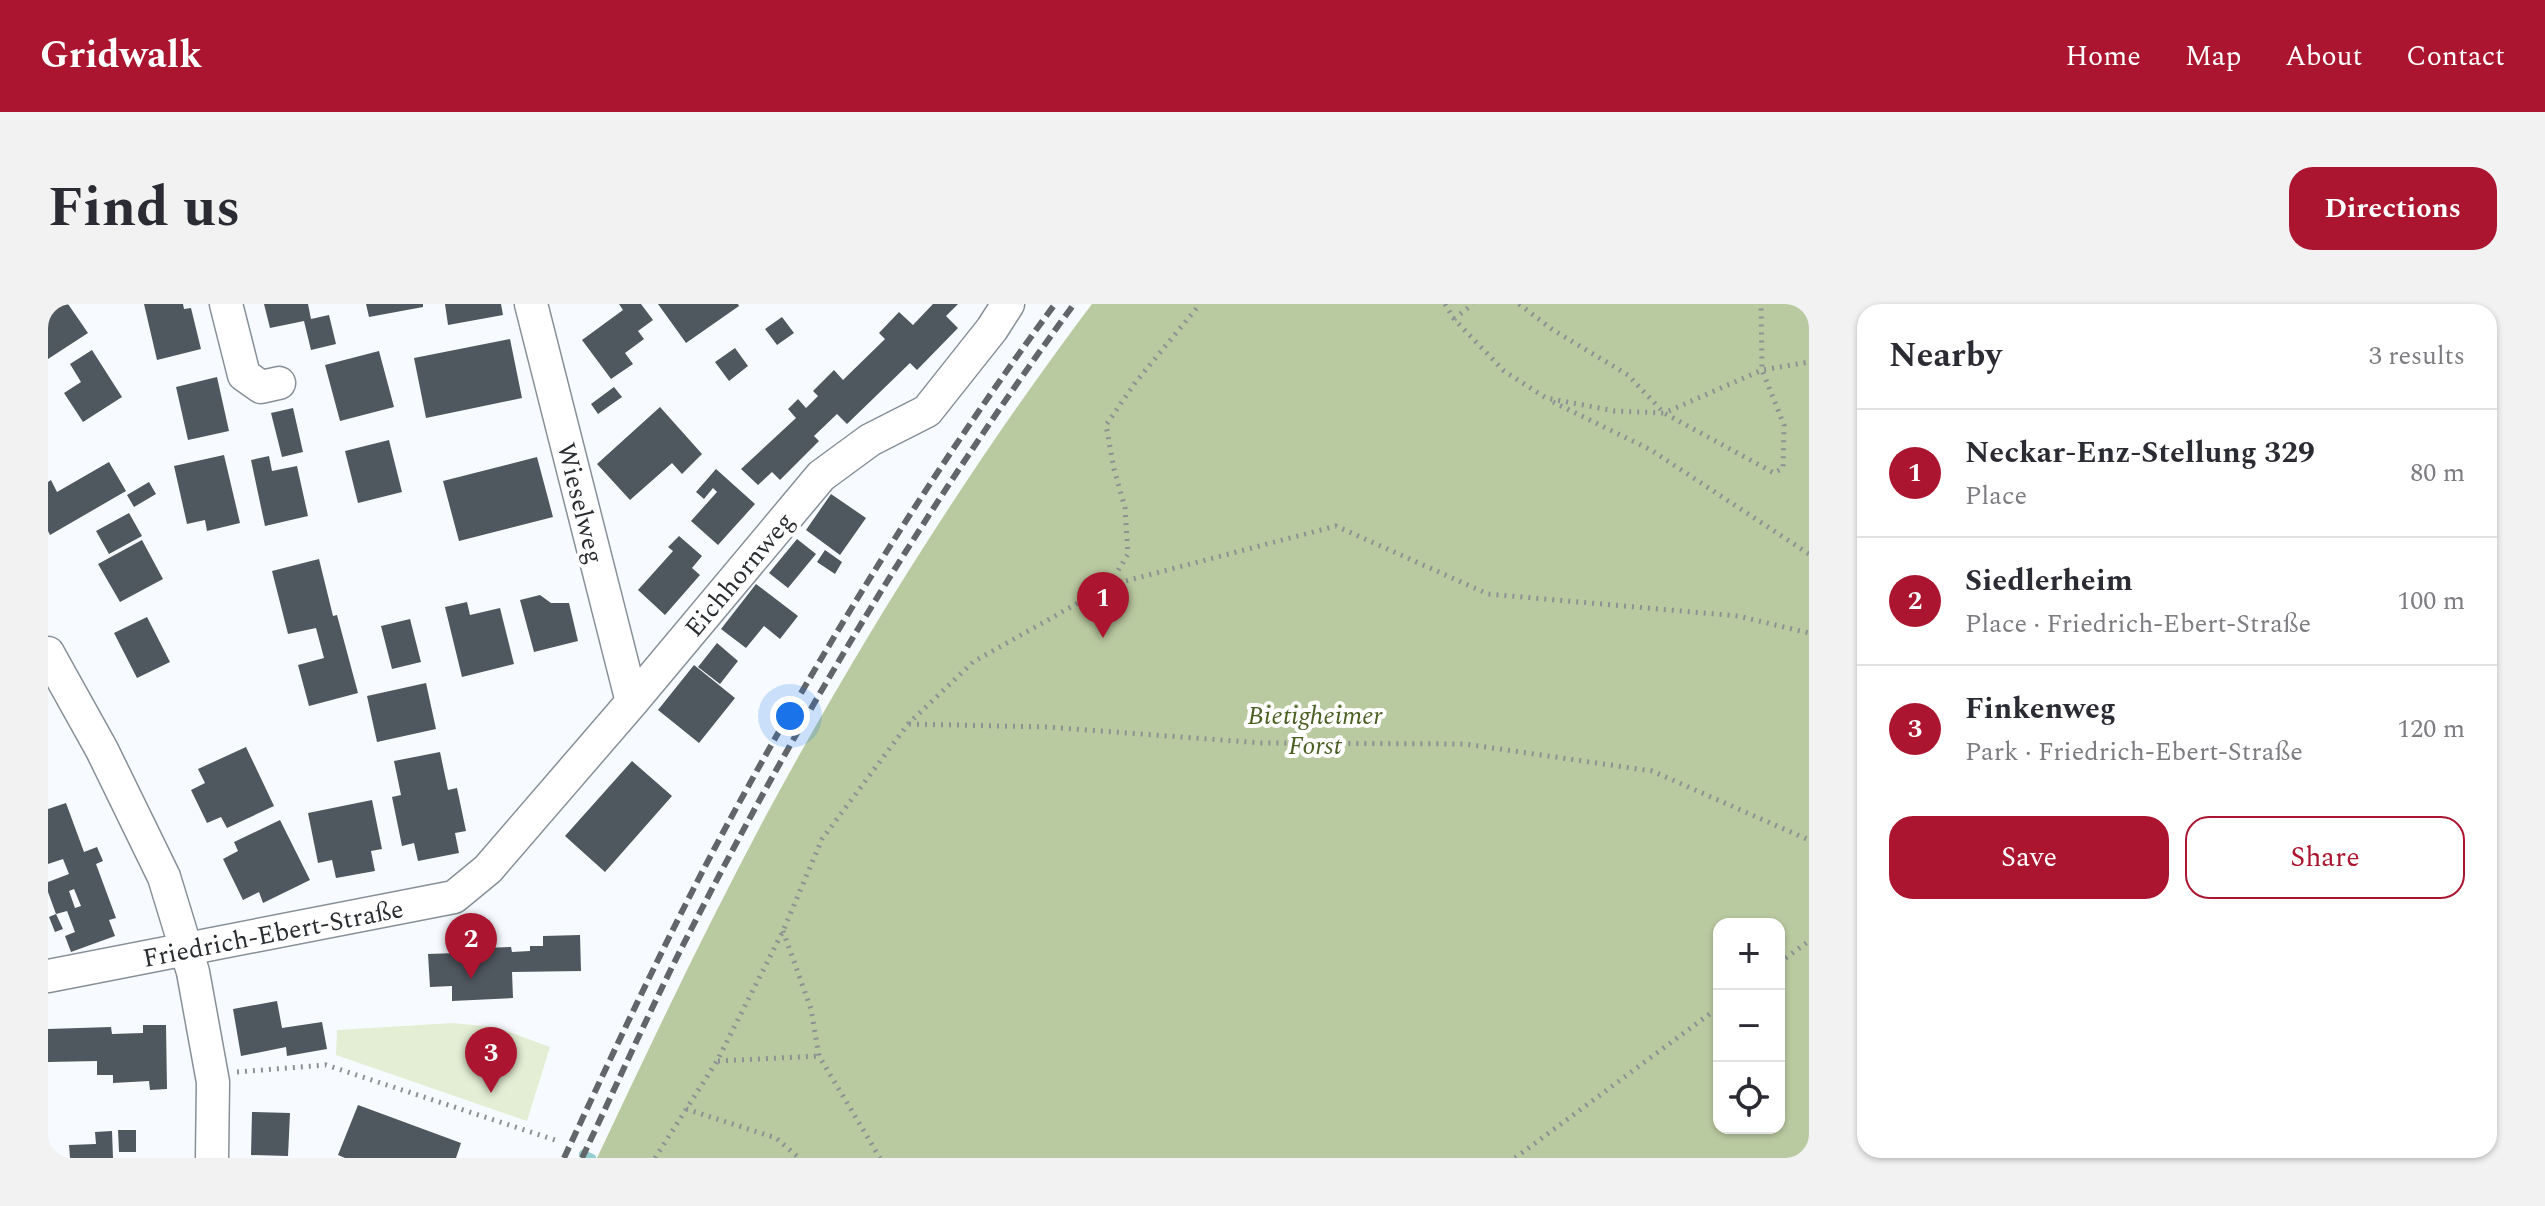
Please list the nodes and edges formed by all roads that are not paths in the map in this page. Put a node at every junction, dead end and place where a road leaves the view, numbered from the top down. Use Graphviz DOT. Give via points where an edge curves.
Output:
graph roads {
  1 [pos="226,304"];
  2 [pos="1008,304"];
  3 [pos="538,308"];
  4 [pos="279,383"];
  5 [pos="48,653"];
  6 [pos="632,702"];
  7 [pos="488,869"];
  8 [pos="187,951"];
  9 [pos="48,976"];
  10 [pos="212,1158"];
  1 -- 4 [label="street" via="244,375 261,387"];
  2 -- 6 [label="street, Eichhornweg" via="927,411 870,440 821,476"];
  3 -- 6 [label="street, Wieselweg"];
  5 -- 8 [label="street" via="164,877"];
  6 -- 7 [label="street, Eichhornweg"];
  7 -- 8 [label="street, Friedrich-Ebert-Straße" via="454,897"];
  8 -- 9 [label="street, Friedrich-Ebert-Straße"];
  8 -- 10 [label="street" via="213,1082"];
}
